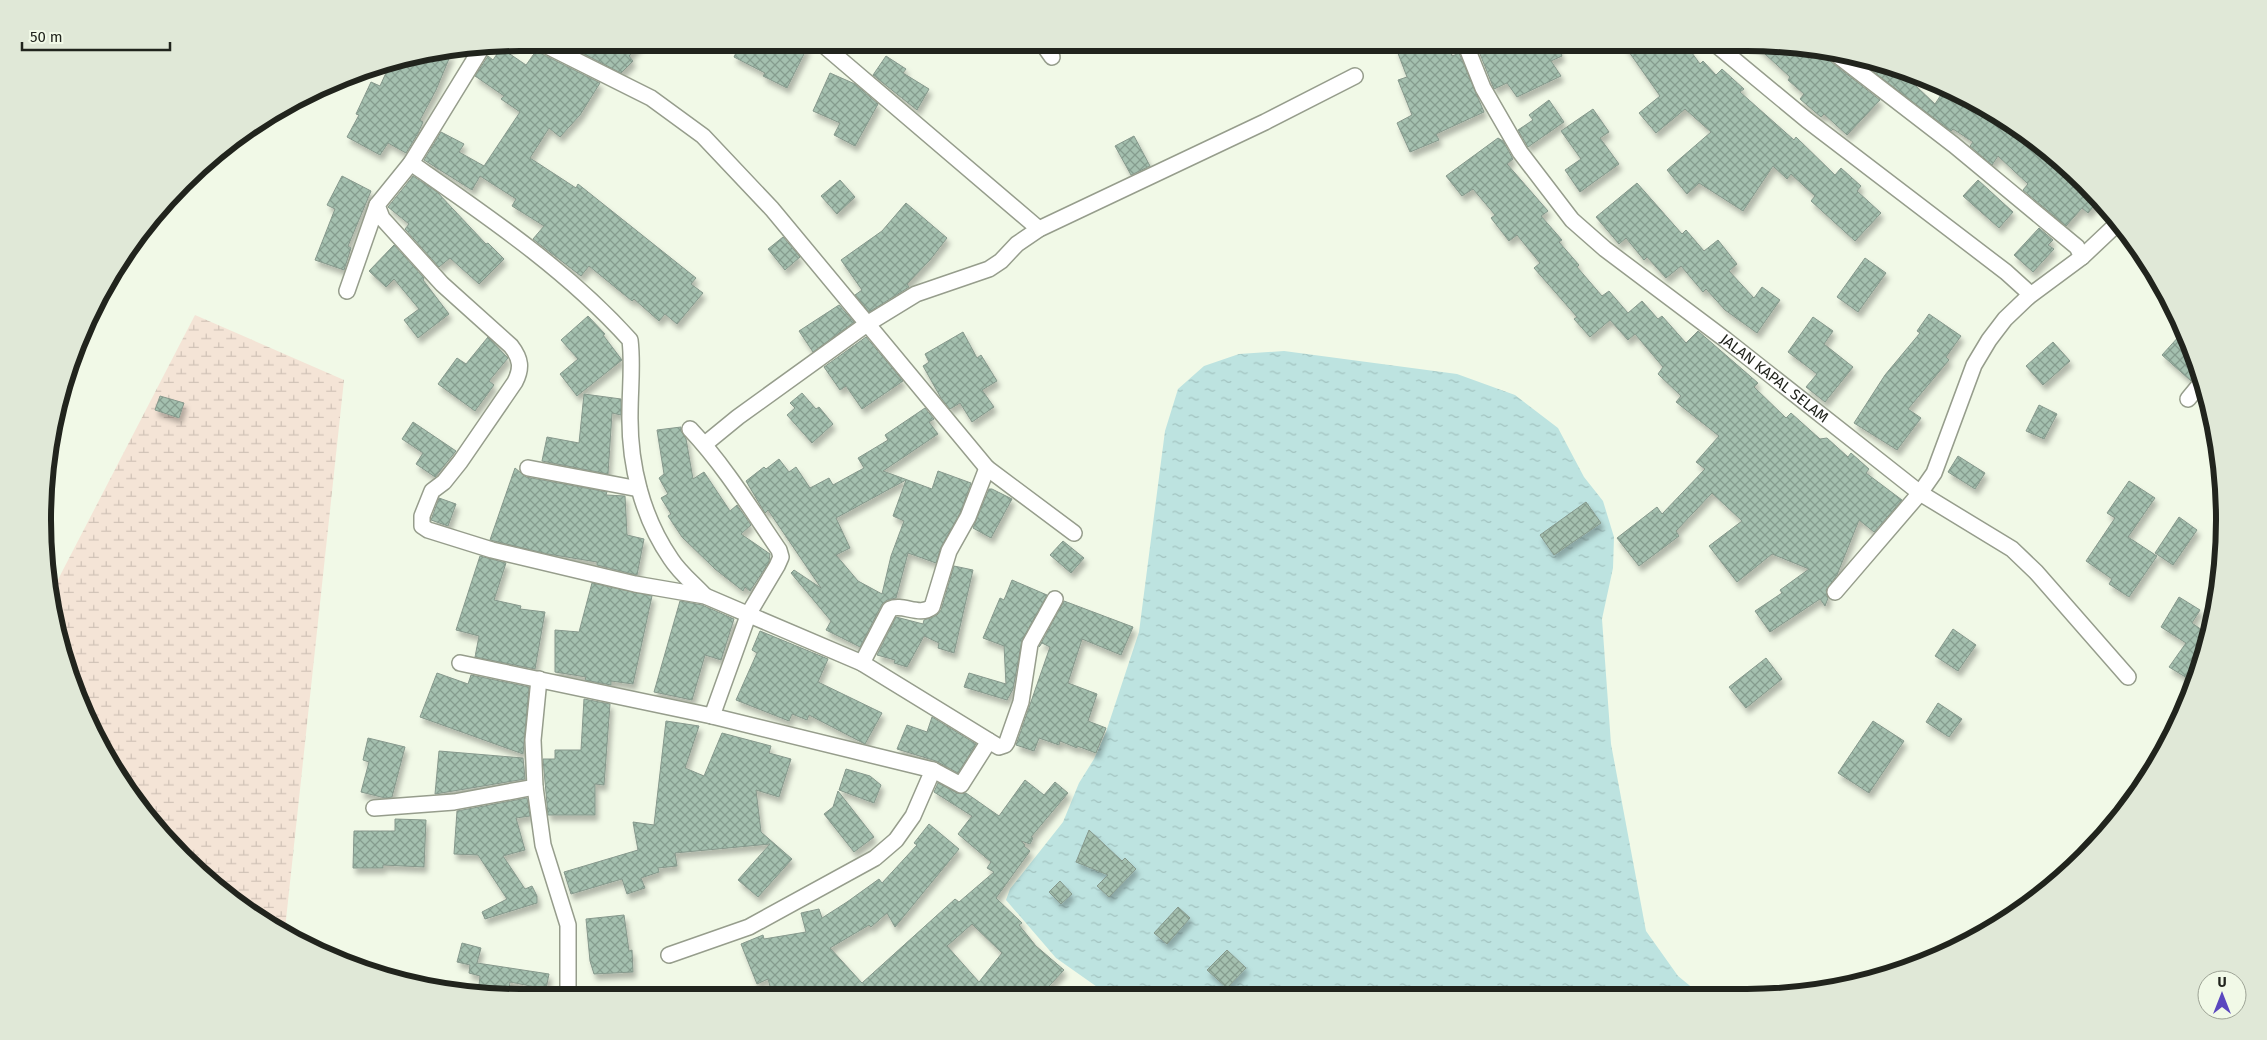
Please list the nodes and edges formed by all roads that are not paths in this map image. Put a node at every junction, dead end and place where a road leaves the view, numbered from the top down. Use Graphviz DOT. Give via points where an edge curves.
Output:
graph roads {
  1 [pos="559,51"];
  2 [pos="831,51"];
  3 [pos="1048,51"];
  4 [pos="1469,51"];
  5 [pos="1725,51"];
  6 [pos="478,53"];
  7 [pos="1052,57"];
  8 [pos="1846,62"];
  9 [pos="1355,76"];
  10 [pos="411,162"];
  11 [pos="377,205"];
  12 [pos="2112,227"];
  13 [pos="1038,229"];
  14 [pos="2080,252"];
  15 [pos="347,290"];
  16 [pos="2028,294"];
  17 [pos="867,324"];
  18 [pos="2197,388"];
  19 [pos="2188,399"];
  20 [pos="690,429"];
  21 [pos="704,444"];
  22 [pos="528,468"];
  23 [pos="987,468"];
  24 [pos="639,489"];
  25 [pos="1920,493"];
  26 [pos="1074,534"];
  27 [pos="1835,592"];
  28 [pos="705,596"];
  29 [pos="1055,599"];
  30 [pos="749,613"];
  31 [pos="862,663"];
  32 [pos="460,664"];
  33 [pos="2128,677"];
  34 [pos="539,679"];
  35 [pos="712,716"];
  36 [pos="989,741"];
  37 [pos="933,770"];
  38 [pos="535,787"];
  39 [pos="374,808"];
  40 [pos="669,955"];
  41 [pos="568,989"];
  1 -- 17 [label="street" via="651,98 703,136 772,208"];
  2 -- 13 [label="street"];
  3 -- 7 [label="street"];
  4 -- 25 [label="street, JALAN KAPAL SELAM" via="1483,88 1520,152 1572,220"];
  5 -- 16 [label="street" via="1807,120 2006,272"];
  6 -- 10 [label="street"];
  8 -- 14 [label="street" via="1954,145"];
  9 -- 13 [label="street"];
  10 -- 11 [label="street"];
  10 -- 24 [label="street" via="492,220 571,283 630,340 632,454"];
  11 -- 15 [label="street"];
  11 -- 28 [label="street" via="382,218 442,284 511,346 519,358 521,369 460,462 432,491 422,516 422,526 492,550 636,584"];
  12 -- 14 [label="street"];
  13 -- 17 [label="street" via="989,269 916,294"];
  14 -- 16 [label="street"];
  16 -- 25 [label="street" via="1989,340 1974,365 1934,473"];
  17 -- 21 [label="street"];
  17 -- 23 [label="street"];
  18 -- 19 [label="street"];
  20 -- 21 [label="street"];
  21 -- 30 [label="street" via="747,502 781,557"];
  22 -- 24 [label="street"];
  23 -- 26 [label="street"];
  23 -- 31 [label="street" via="968,517 949,551 932,607 924,612 896,607 890,609"];
  24 -- 28 [label="street" via="654,530 672,560"];
  25 -- 27 [label="street"];
  25 -- 33 [label="street, JALAN KAPAL SELAM" via="2012,549"];
  28 -- 30 [label="street"];
  29 -- 36 [label="street" via="1030,644 1021,702 1007,742 999,747"];
  30 -- 31 [label="street"];
  30 -- 35 [label="street"];
  31 -- 36 [label="street"];
  32 -- 34 [label="street"];
  34 -- 35 [label="street"];
  34 -- 38 [label="street" via="533,740"];
  35 -- 37 [label="street"];
  36 -- 37 [label="street" via="961,785"];
  37 -- 40 [label="street" via="913,816 896,840 876,858 749,927"];
  38 -- 39 [label="street" via="454,802"];
  38 -- 41 [label="street" via="543,845 568,925"];
}
